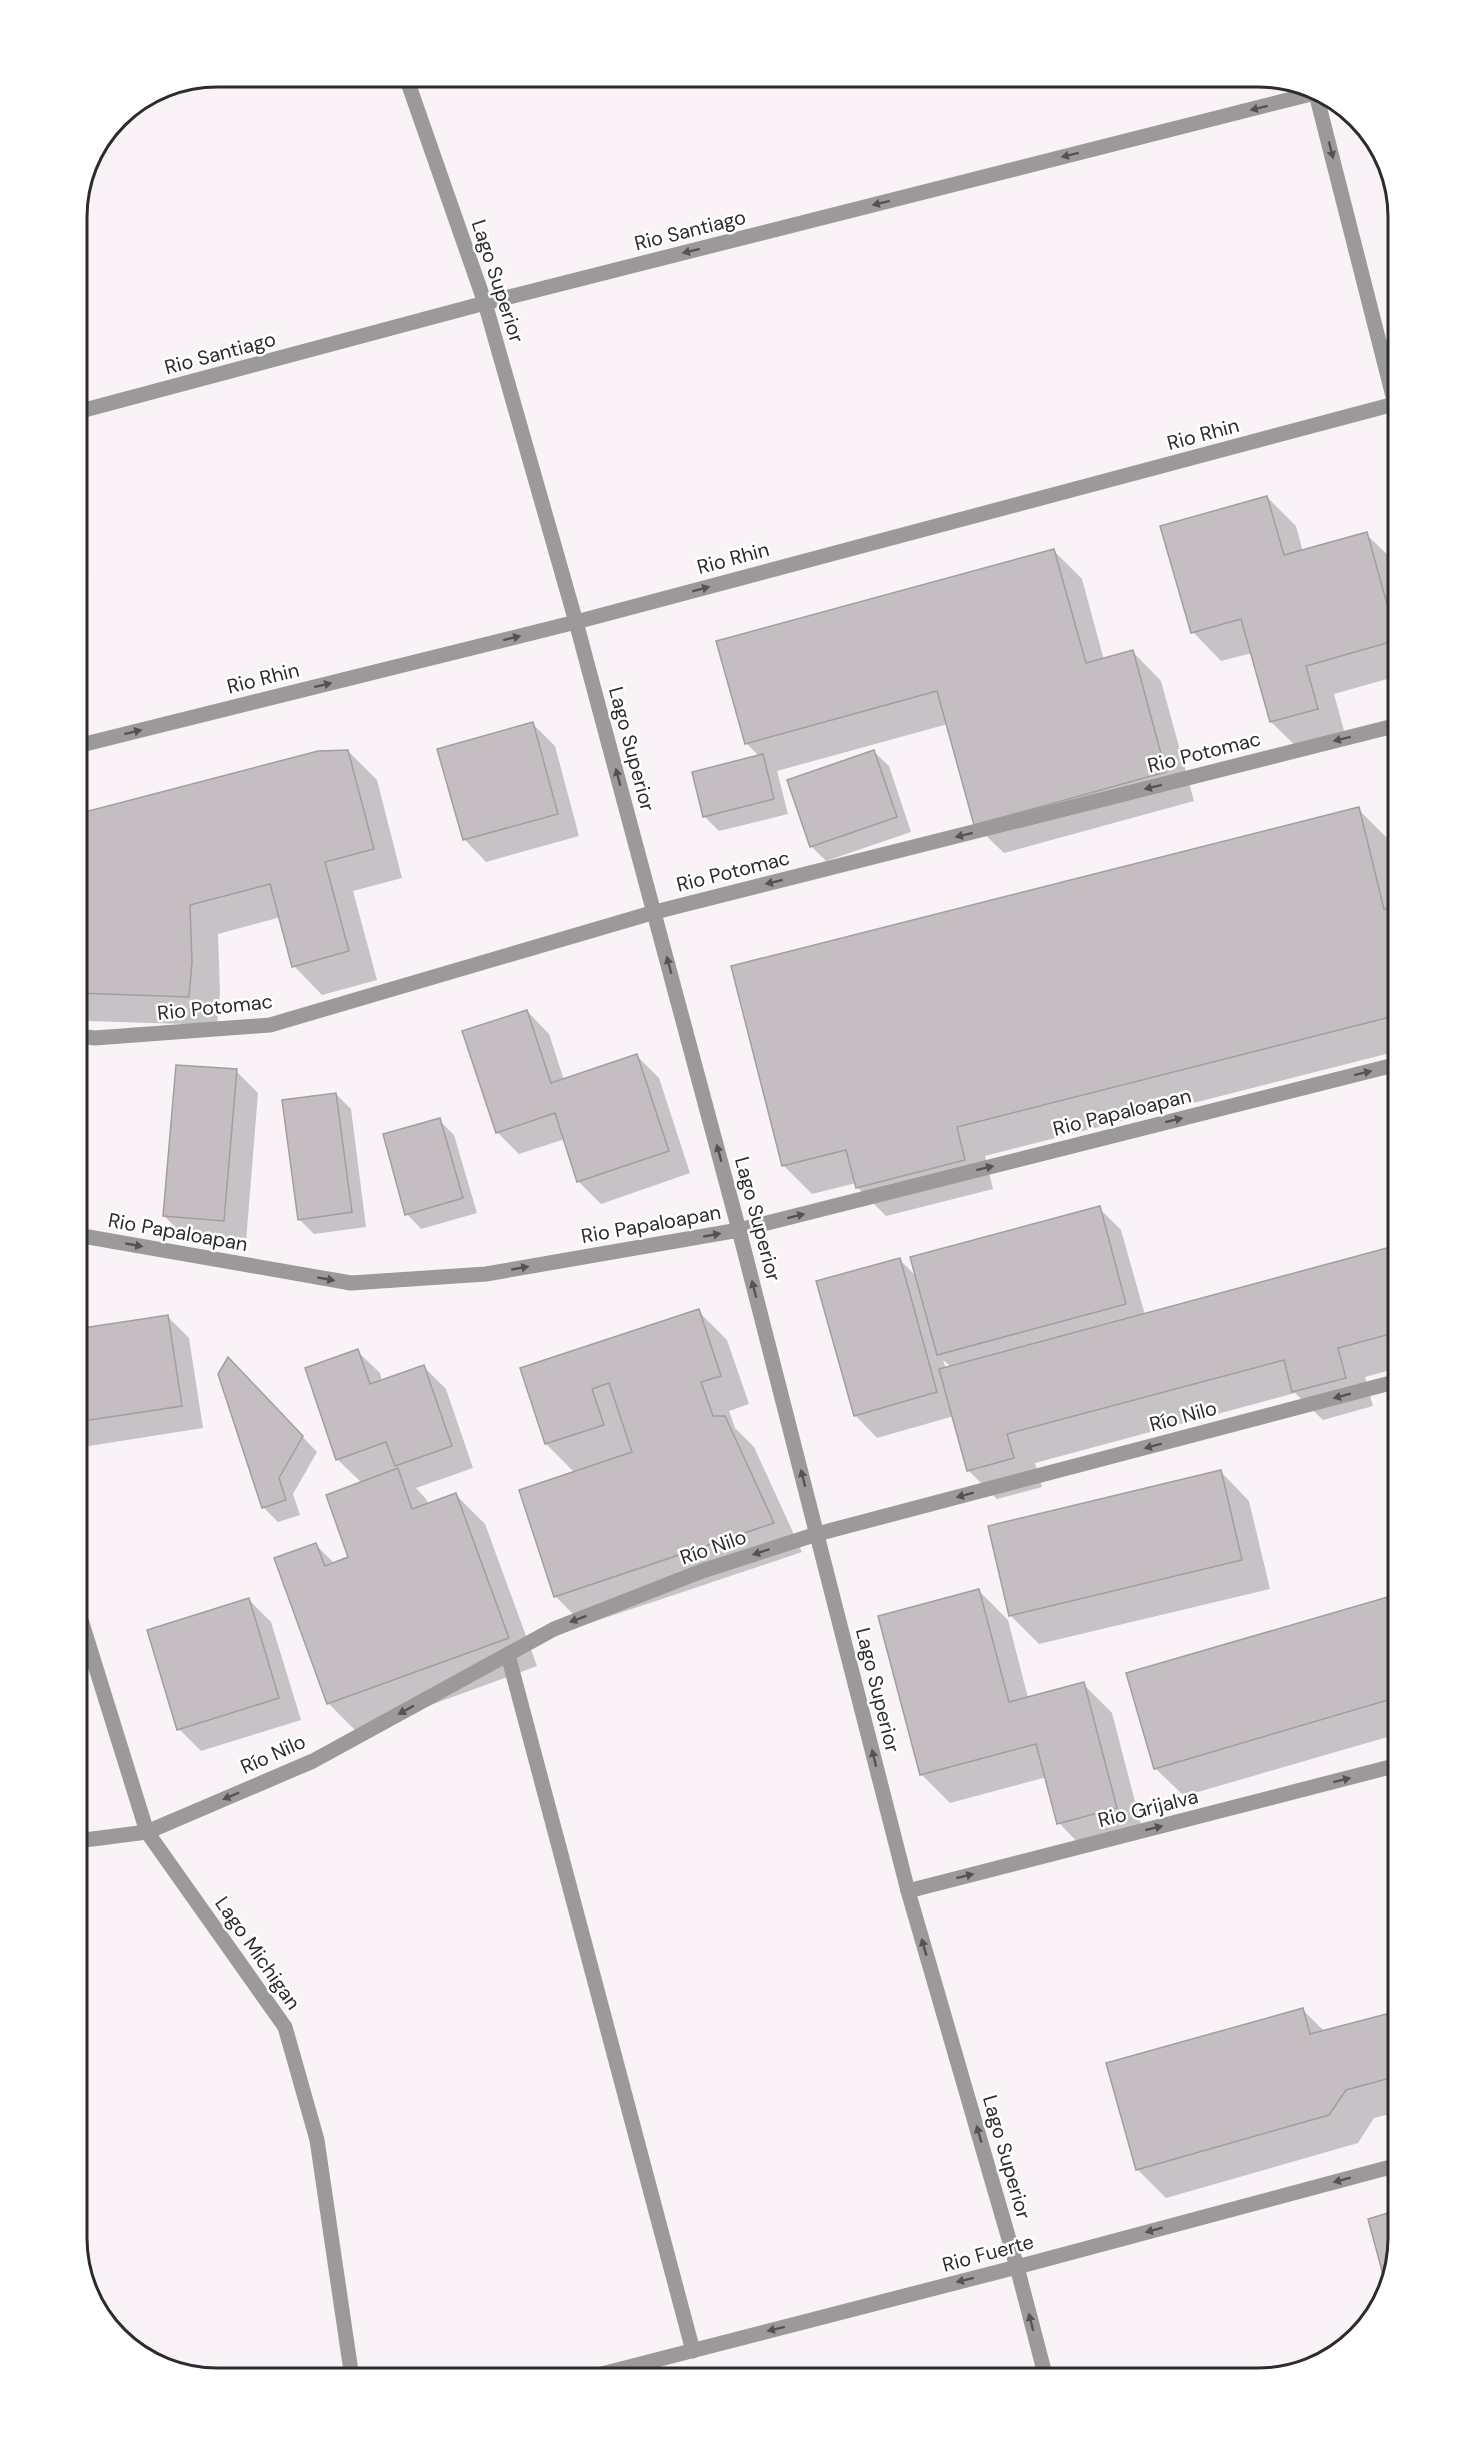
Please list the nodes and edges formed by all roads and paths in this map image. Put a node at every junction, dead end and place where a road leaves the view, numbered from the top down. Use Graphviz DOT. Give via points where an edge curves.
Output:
graph roads {
  1 [pos="410,87"];
  2 [pos="1305,96"];
  3 [pos="1318,102"];
  4 [pos="485,303"];
  5 [pos="1388,370"];
  6 [pos="87,409"];
  7 [pos="1388,411"];
  8 [pos="576,622"];
  9 [pos="1388,728"];
  10 [pos="87,744"];
  11 [pos="656,912"];
  12 [pos="87,1037"];
  13 [pos="1388,1067"];
  14 [pos="740,1230"];
  15 [pos="87,1237"];
  16 [pos="1388,1384"];
  17 [pos="817,1534"];
  18 [pos="87,1639"];
  19 [pos="508,1655"];
  20 [pos="1388,1768"];
  21 [pos="147,1832"];
  22 [pos="87,1840"];
  23 [pos="908,1891"];
  24 [pos="1388,2168"];
  25 [pos="1017,2267"];
  26 [pos="693,2351"];
  27 [pos="351,2368"];
  28 [pos="626,2368"];
  29 [pos="1043,2368"];
  1 -- 4 [label="street, Lago Superior"];
  2 -- 4 [label="street, Rio Santiago, one-way"];
  3 -- 5 [label="street, one-way"];
  4 -- 6 [label="street, Rio Santiago"];
  4 -- 8 [label="street, Lago Superior"];
  8 -- 7 [label="street, Rio Rhin, one-way"];
  10 -- 8 [label="street, Rio Rhin, one-way"];
  11 -- 8 [label="street, Lago Superior, one-way"];
  9 -- 11 [label="street, Rio Potomac, one-way"];
  11 -- 12 [label="street, Rio Potomac" via="270,1025"];
  14 -- 11 [label="street, Lago Superior, one-way"];
  14 -- 13 [label="street, Rio Papaloapan, one-way"];
  15 -- 14 [label="street, Rio Papaloapan, one-way" via="351,1283 486,1274"];
  17 -- 14 [label="street, Lago Superior, one-way"];
  16 -- 17 [label="street, Río Nilo, one-way"];
  17 -- 19 [label="street, Río Nilo, one-way" via="565,1624"];
  23 -- 17 [label="street, Lago Superior, one-way"];
  18 -- 21 [label="street, Lago Michigan"];
  19 -- 21 [label="street, Río Nilo, one-way" via="313,1761"];
  19 -- 26 [label="street"];
  23 -- 20 [label="street, Rio Grijalva, one-way"];
  21 -- 22 [label="street, Río Nilo"];
  21 -- 27 [label="street, Lago Michigan" via="285,2026 317,2140"];
  25 -- 23 [label="street, Lago Superior, one-way"];
  24 -- 25 [label="street, Rio Fuerte, one-way"];
  25 -- 26 [label="street, Rio Fuerte, one-way"];
  29 -- 25 [label="street, Lago Superior, one-way"];
  26 -- 28 [label="street, Rio Fuerte"];
}
